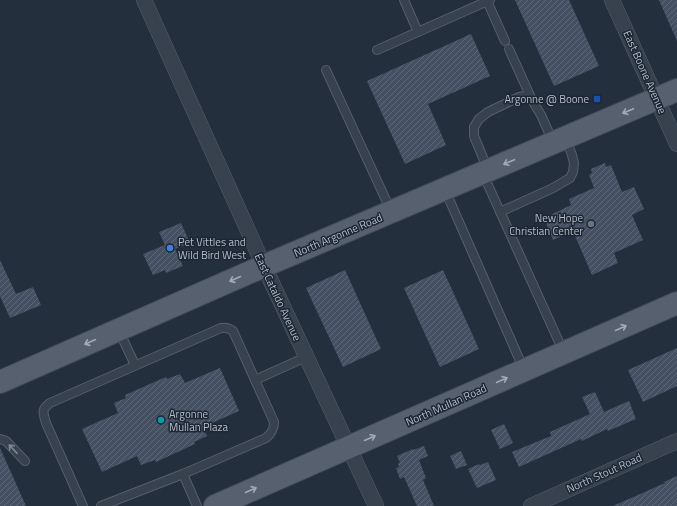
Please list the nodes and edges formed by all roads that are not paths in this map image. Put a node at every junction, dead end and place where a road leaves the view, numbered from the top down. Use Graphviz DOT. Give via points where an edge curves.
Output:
graph roads {
  1 [pos="144,0"];
  2 [pos="404,0"];
  3 [pos="612,0"];
  4 [pos="489,1"];
  5 [pos="418,32"];
  6 [pos="506,41"];
  7 [pos="378,50"];
  8 [pos="509,50"];
  9 [pos="326,70"];
  10 [pos="677,90"];
  11 [pos="657,99"];
  12 [pos="532,100"];
  13 [pos="675,135"];
  14 [pos="559,140"];
  15 [pos="486,172"];
  16 [pos="444,189"];
  17 [pos="391,212"];
  18 [pos="500,212"];
  19 [pos="264,266"];
  20 [pos="677,303"];
  21 [pos="118,330"];
  22 [pos="564,353"];
  23 [pos="306,357"];
  24 [pos="135,365"];
  25 [pos="525,370"];
  26 [pos="255,380"];
  27 [pos="0,382"];
  28 [pos="0,439"];
  29 [pos="677,440"];
  30 [pos="349,448"];
  31 [pos="25,461"];
  32 [pos="183,474"];
  33 [pos="83,506"];
  34 [pos="101,506"];
  35 [pos="197,506"];
  36 [pos="215,506"];
  37 [pos="376,506"];
  38 [pos="531,506"];
  1 -- 19 [label="street, East Cataldo Avenue"];
  2 -- 5 [label="lane"];
  3 -- 11 [label="street, East Boone Avenue"];
  4 -- 5 [label="lane"];
  4 -- 6 [label="lane"];
  5 -- 7 [label="lane"];
  8 -- 12 [label="lane"];
  9 -- 17 [label="lane"];
  10 -- 11 [label="main road, North Argonne Road"];
  11 -- 13 [label="street, East Boone Avenue"];
  11 -- 14 [label="main road, North Argonne Road, one-way"];
  12 -- 14 [label="lane"];
  12 -- 15 [label="lane" via="526,96 519,97 479,119 474,128 474,136"];
  14 -- 15 [label="main road, North Argonne Road, one-way"];
  14 -- 18 [label="lane" via="574,163 574,172 570,178"];
  15 -- 16 [label="main road, North Argonne Road"];
  15 -- 18 [label="lane"];
  16 -- 17 [label="main road, North Argonne Road"];
  16 -- 25 [label="lane"];
  17 -- 19 [label="main road, North Argonne Road"];
  18 -- 22 [label="lane"];
  19 -- 21 [label="main road, North Argonne Road, one-way"];
  19 -- 23 [label="street, East Cataldo Avenue"];
  22 -- 20 [label="main road, North Mullan Road, one-way"];
  21 -- 24 [label="lane"];
  21 -- 27 [label="main road, North Argonne Road, one-way"];
  22 -- 25 [label="main road, North Mullan Road"];
  23 -- 26 [label="lane"];
  23 -- 30 [label="street, East Cataldo Avenue"];
  24 -- 26 [label="lane" via="225,327 233,331"];
  24 -- 33 [label="lane" via="50,403 43,411"];
  30 -- 25 [label="main road, North Mullan Road, one-way"];
  26 -- 32 [label="lane" via="274,422 271,434"];
  31 -- 28 [label="lane, one-way" via="6,441"];
  29 -- 38 [label="street, North Stout Road"];
  36 -- 30 [label="main road, North Mullan Road, one-way"];
  30 -- 37 [label="street, East Cataldo Avenue"];
  32 -- 34 [label="lane"];
  32 -- 35 [label="lane"];
}
